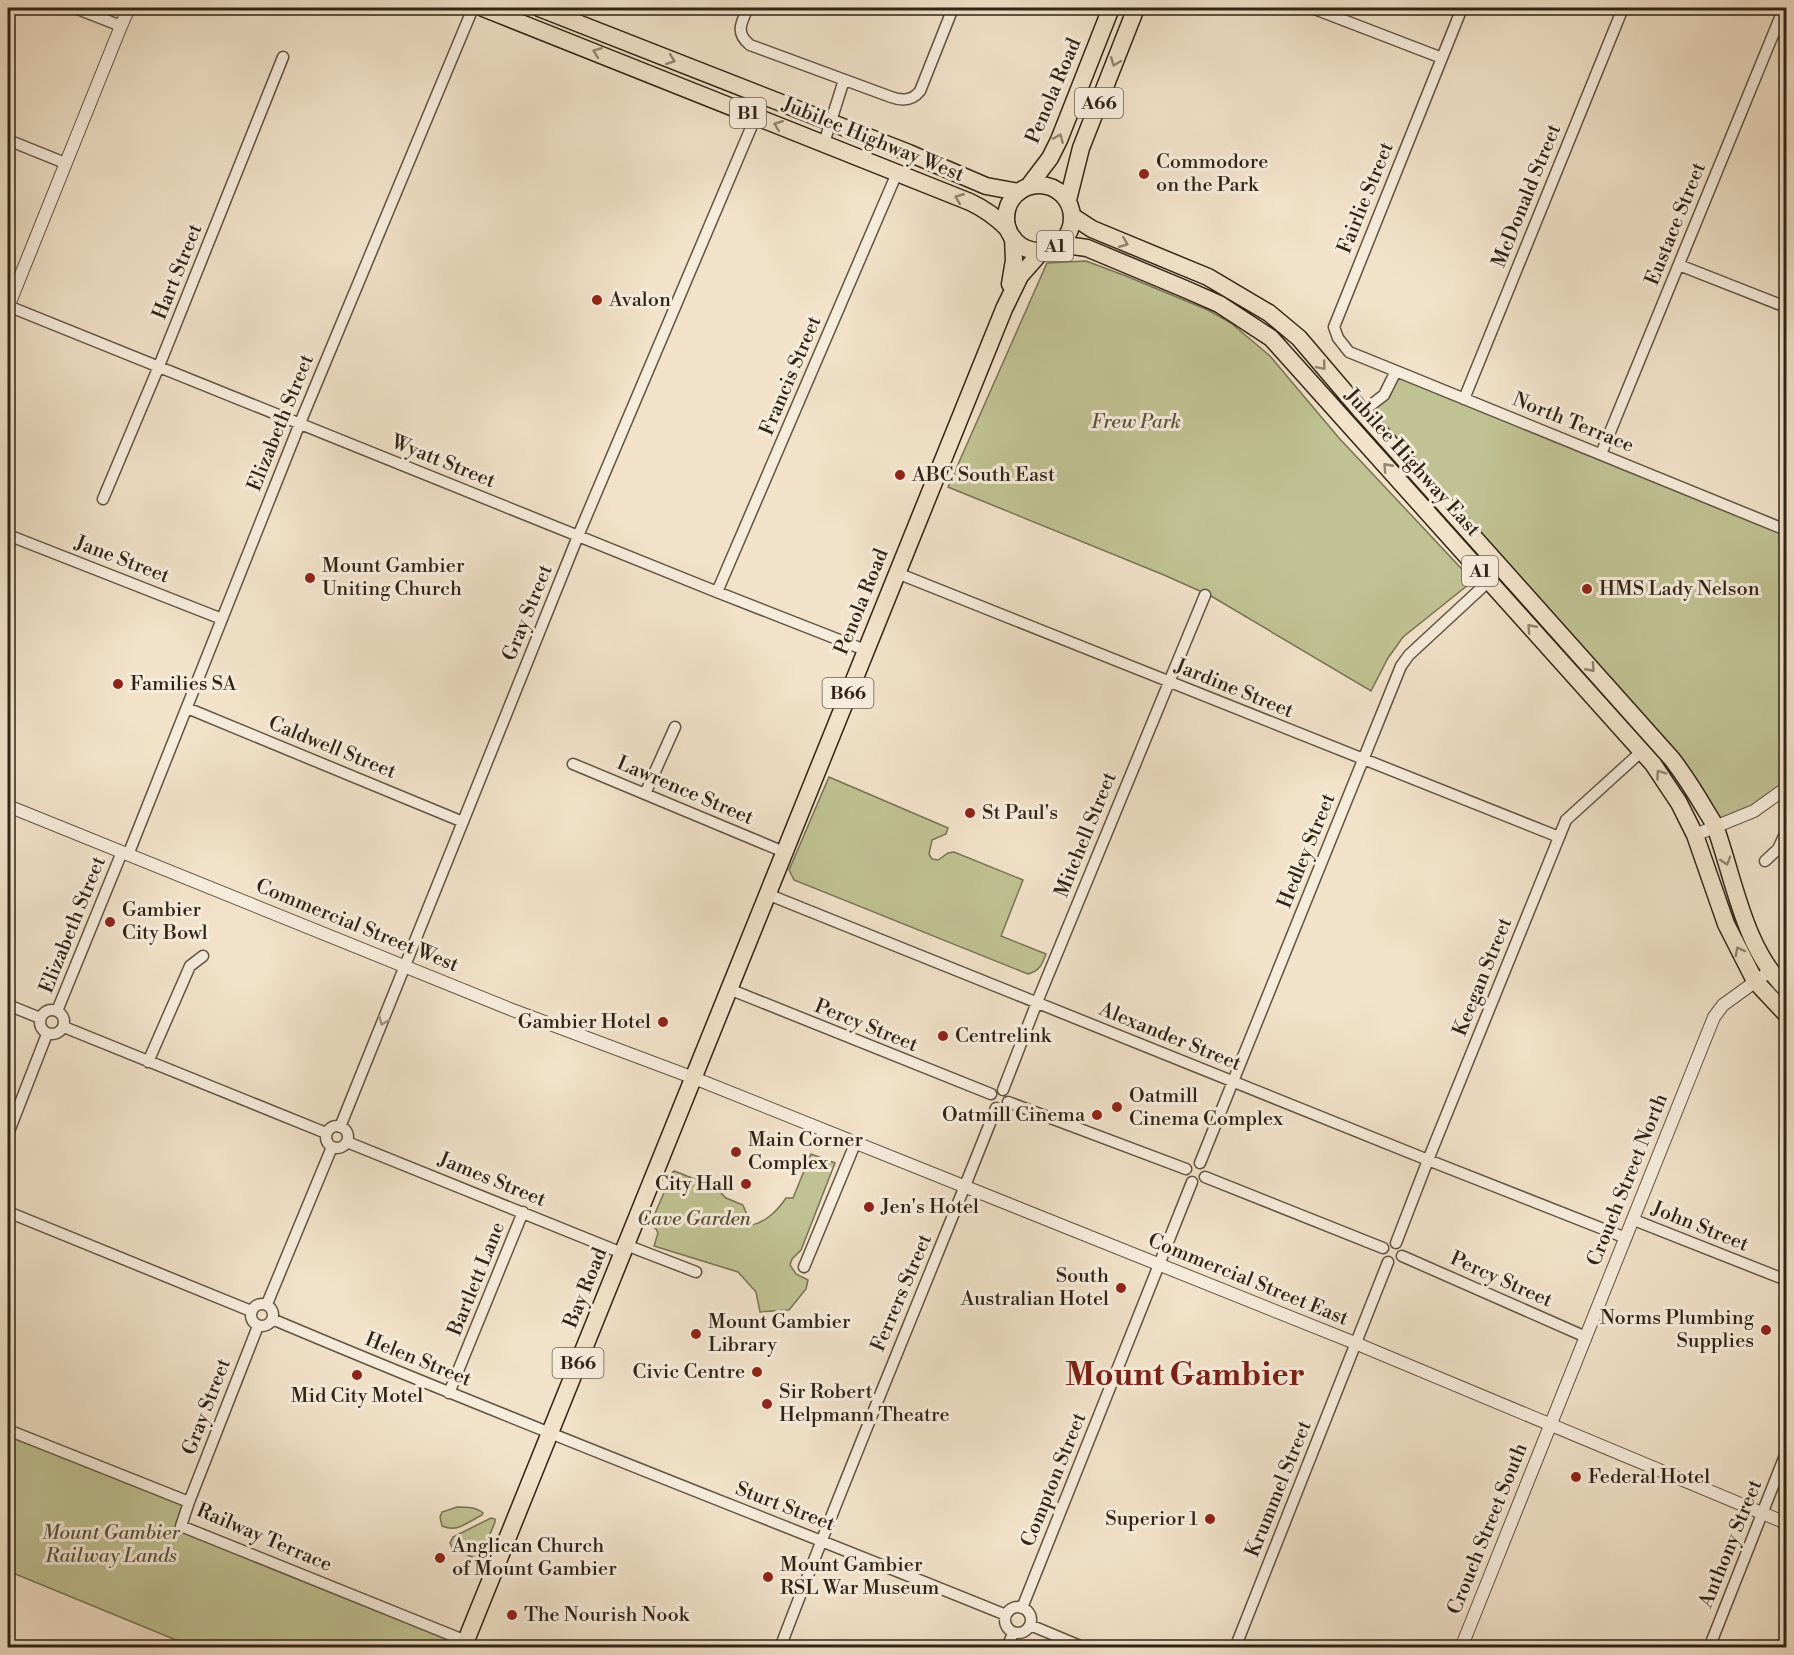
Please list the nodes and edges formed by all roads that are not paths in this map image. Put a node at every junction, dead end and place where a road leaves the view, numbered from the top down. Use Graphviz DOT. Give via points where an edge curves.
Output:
graph roads {
  1 [pos="75,8"];
  2 [pos="129,8"];
  3 [pos="473,8"];
  4 [pos="483,8"];
  5 [pos="539,8"];
  6 [pos="747,8"];
  7 [pos="953,8"];
  8 [pos="1111,8"];
  9 [pos="1136,8"];
  10 [pos="1312,8"];
  11 [pos="1462,8"];
  12 [pos="1623,8"];
  13 [pos="1784,8"];
  14 [pos="121,26"];
  15 [pos="283,57"];
  16 [pos="1442,58"];
  17 [pos="844,80"];
  18 [pos="756,116"];
  19 [pos="830,122"];
  20 [pos="8,140"];
  21 [pos="824,143"];
  22 [pos="65,163"];
  23 [pos="897,173"];
  24 [pos="1023,190"];
  25 [pos="1070,208"];
  26 [pos="1010,233"];
  27 [pos="1059,244"];
  28 [pos="1042,250"];
  29 [pos="1679,265"];
  30 [pos="8,302"];
  31 [pos="1786,307"];
  32 [pos="1004,309"];
  33 [pos="1299,338"];
  34 [pos="1284,352"];
  35 [pos="159,366"];
  36 [pos="1396,371"];
  37 [pos="1464,399"];
  38 [pos="1362,412"];
  39 [pos="300,423"];
  40 [pos="1601,454"];
  41 [pos="1425,482"];
  42 [pos="1411,493"];
  43 [pos="103,499"];
  44 [pos="1786,530"];
  45 [pos="8,535"];
  46 [pos="578,536"];
  47 [pos="897,573"];
  48 [pos="1490,581"];
  49 [pos="717,592"];
  50 [pos="1205,595"];
  51 [pos="222,620"];
  52 [pos="865,650"];
  53 [pos="1169,682"];
  54 [pos="187,708"];
  55 [pos="675,727"];
  56 [pos="1642,751"];
  57 [pos="1363,759"];
  58 [pos="573,764"];
  59 [pos="645,794"];
  60 [pos="1784,794"];
  61 [pos="8,806"];
  62 [pos="463,822"];
  63 [pos="1715,826"];
  64 [pos="1786,832"];
  65 [pos="1695,835"];
  66 [pos="1559,837"];
  67 [pos="784,852"];
  68 [pos="125,853"];
  69 [pos="1765,861"];
  70 [pos="767,894"];
  71 [pos="203,956"];
  72 [pos="405,966"];
  73 [pos="1770,972"];
  74 [pos="1755,981"];
  75 [pos="1786,988"];
  76 [pos="729,989"];
  77 [pos="1037,1002"];
  78 [pos="8,1005"];
  79 [pos="57,1011"];
  80 [pos="1786,1014"];
  81 [pos="40,1018"];
  82 [pos="64,1027"];
  83 [pos="47,1034"];
  84 [pos="148,1062"];
  85 [pos="694,1078"];
  86 [pos="1232,1081"];
  87 [pos="1003,1090"];
  88 [pos="991,1094"];
  89 [pos="1008,1102"];
  90 [pos="996,1108"];
  91 [pos="340,1126"];
  92 [pos="326,1133"];
  93 [pos="8,1134"];
  94 [pos="347,1142"];
  95 [pos="855,1144"];
  96 [pos="332,1147"];
  97 [pos="1428,1160"];
  98 [pos="1200,1163"];
  99 [pos="1186,1169"];
  100 [pos="1206,1177"];
  101 [pos="1192,1182"];
  102 [pos="964,1188"];
  103 [pos="8,1212"];
  104 [pos="524,1212"];
  105 [pos="1634,1220"];
  106 [pos="1626,1238"];
  107 [pos="1396,1243"];
  108 [pos="1383,1248"];
  109 [pos="624,1249"];
  110 [pos="1402,1256"];
  111 [pos="1388,1262"];
  112 [pos="1160,1266"];
  113 [pos="804,1267"];
  114 [pos="696,1272"];
  115 [pos="1786,1281"];
  116 [pos="267,1305"];
  117 [pos="251,1311"];
  118 [pos="272,1319"];
  119 [pos="258,1326"];
  120 [pos="1586,1337"];
  121 [pos="1355,1343"];
  122 [pos="450,1393"];
  123 [pos="1551,1424"];
  124 [pos="8,1430"];
  125 [pos="549,1434"];
  126 [pos="1786,1453"];
  127 [pos="189,1502"];
  128 [pos="1763,1512"];
  129 [pos="1786,1522"];
  130 [pos="821,1540"];
  131 [pos="1022,1608"];
  132 [pos="1006,1615"];
  133 [pos="1030,1625"];
  134 [pos="1013,1632"];
  135 [pos="466,1645"];
  136 [pos="780,1647"];
  137 [pos="1007,1647"];
  138 [pos="1084,1647"];
  139 [pos="1235,1647"];
  140 [pos="1461,1647"];
  141 [pos="1709,1647"];
  1 -- 14 [label="street"];
  2 -- 14 [label="street"];
  3 -- 39 [label="street, Elizabeth Street"];
  18 -- 4 [label="main road, Jubilee Highway West / B1, one-way"];
  5 -- 19 [label="main road, Jubilee Highway West / B1, one-way"];
  6 -- 17 [label="street" via="740,31 743,40"];
  7 -- 17 [label="street" via="916,96 898,99"];
  24 -- 8 [label="main road, Penola Road / A66, one-way" via="1050,158 1059,140"];
  9 -- 25 [label="main road, A66, one-way" via="1078,155"];
  10 -- 16 [label="street"];
  11 -- 16 [label="street, Fairlie Street"];
  12 -- 37 [label="street, McDonald Street"];
  13 -- 29 [label="street, Eustace Street"];
  14 -- 22 [label="street"];
  15 -- 35 [label="street, Hart Street"];
  16 -- 36 [label="street, Fairlie Street" via="1334,327 1349,352"];
  17 -- 19 [label="street"];
  21 -- 18 [label="main road, Jubilee Highway West / B1, one-way"];
  18 -- 46 [label="street, Gray Street"];
  19 -- 21 [label="street"];
  19 -- 24 [label="main road, Jubilee Highway West / B1" via="986,186"];
  20 -- 22 [label="street"];
  21 -- 23 [label="main road, Jubilee Highway West / B1"];
  22 -- 30 [label="street"];
  26 -- 23 [label="main road, Jubilee Highway West / B1, one-way" via="982,208"];
  23 -- 49 [label="street, Francis Street"];
  24 -- 25 [label="main road, A1" via="1045,185 1054,188 1062,193"];
  24 -- 26 [label="main road" via="1008,207"];
  25 -- 27 [label="main road, A1" via="1071,229"];
  25 -- 33 [label="main road, Jubilee Highway East / A1, one-way" via="1092,229 1208,277 1269,313"];
  26 -- 28 [label="main road, A1" via="1020,245"];
  26 -- 32 [label="main road, Penola Road / B66" via="1014,260"];
  27 -- 28 [label="main road, A1"];
  27 -- 34 [label="main road, Jubilee Highway East / A1" via="1087,249 1220,304 1271,338"];
  28 -- 32 [label="main road, Penola Road / B66" via="1020,276"];
  29 -- 31 [label="street"];
  29 -- 40 [label="street, Eustace Street"];
  30 -- 35 [label="street, Wyatt Street"];
  32 -- 47 [label="main road, Penola Road / B66"];
  33 -- 34 [label="main road"];
  33 -- 38 [label="main road, Jubilee Highway East / A1, one-way"];
  42 -- 34 [label="main road, Jubilee Highway East / A1, one-way"];
  35 -- 39 [label="street, Wyatt Street"];
  35 -- 43 [label="street, Hart Street"];
  36 -- 37 [label="street, North Terrace"];
  36 -- 38 [label="street" via="1384,395"];
  37 -- 40 [label="street, North Terrace"];
  38 -- 41 [label="main road, Jubilee Highway East / A1"];
  39 -- 46 [label="street, Wyatt Street"];
  39 -- 51 [label="street, Elizabeth Street"];
  40 -- 44 [label="street, North Terrace"];
  41 -- 42 [label="main road"];
  41 -- 63 [label="main road, Jubilee Highway East / A1, one-way" via="1672,759"];
  42 -- 48 [label="main road, Jubilee Highway East / A1"];
  45 -- 51 [label="street, Jane Street"];
  46 -- 49 [label="street, Wyatt Street"];
  46 -- 62 [label="street, Gray Street"];
  47 -- 52 [label="main road, Penola Road / B66"];
  47 -- 53 [label="street, Jardine Street"];
  56 -- 48 [label="main road, Jubilee Highway East / A1, one-way"];
  48 -- 57 [label="street, Hedley Street" via="1401,666"];
  49 -- 52 [label="street, Wyatt Street"];
  50 -- 53 [label="street, Mitchell Street"];
  51 -- 54 [label="street, Elizabeth Street"];
  52 -- 67 [label="main road, Penola Road / B66"];
  53 -- 57 [label="street, Jardine Street"];
  53 -- 77 [label="street, Mitchell Street"];
  54 -- 62 [label="street, Caldwell Street"];
  54 -- 68 [label="street, Elizabeth Street"];
  55 -- 59 [label="street"];
  65 -- 56 [label="main road, Jubilee Highway East / A1, one-way" via="1679,803"];
  56 -- 66 [label="street, Keegan Street" via="1566,820"];
  57 -- 66 [label="street, Jardine Street"];
  57 -- 86 [label="street, Hedley Street"];
  58 -- 59 [label="street, Lawrence Street"];
  59 -- 67 [label="street, Lawrence Street"];
  60 -- 63 [label="street"];
  61 -- 68 [label="street, Commercial Street West"];
  62 -- 72 [label="street, Gray Street"];
  63 -- 65 [label="street"];
  63 -- 73 [label="main road, Jubilee Highway East / A1, one-way" via="1738,902"];
  64 -- 69 [label="street" via="1778,849"];
  74 -- 65 [label="main road, Jubilee Highway East / A1, one-way" via="1726,924"];
  66 -- 97 [label="street, Keegan Street"];
  67 -- 70 [label="main road, Penola Road / B66"];
  68 -- 72 [label="street, Commercial Street West"];
  68 -- 79 [label="street, Elizabeth Street"];
  70 -- 76 [label="main road, Penola Road / B66"];
  70 -- 77 [label="street, Alexander Street"];
  71 -- 84 [label="street" via="190,966"];
  72 -- 85 [label="street, Commercial Street West"];
  72 -- 91 [label="street, Gray Street, one-way"];
  73 -- 74 [label="street, Crouch Street North"];
  73 -- 75 [label="main road, Jubilee Highway East / A1"];
  74 -- 80 [label="main road, Jubilee Highway East / A1"];
  74 -- 105 [label="street, Crouch Street North" via="1723,1005 1714,1017"];
  76 -- 85 [label="main road, Penola Road / B66"];
  76 -- 88 [label="street, Percy Street"];
  77 -- 86 [label="street, Alexander Street"];
  77 -- 87 [label="street, Mitchell Street"];
  78 -- 81 [label="street"];
  79 -- 81 [label="street" via="45,1012"];
  79 -- 82 [label="street" via="63,1016"];
  81 -- 83 [label="street" via="41,1029"];
  82 -- 83 [label="street" via="55,1035"];
  82 -- 84 [label="street"];
  83 -- 93 [label="street"];
  84 -- 92 [label="street"];
  85 -- 95 [label="street, Commercial Street East"];
  85 -- 109 [label="main road, Bay Road / B66"];
  86 -- 97 [label="street, Alexander Street"];
  86 -- 98 [label="street, Hedley Street"];
  87 -- 88 [label="street"];
  87 -- 89 [label="street"];
  88 -- 90 [label="street" via="991,1104"];
  89 -- 90 [label="street" via="1005,1107"];
  89 -- 99 [label="street"];
  90 -- 102 [label="street"];
  91 -- 92 [label="street"];
  91 -- 94 [label="street" via="346,1131"];
  92 -- 96 [label="street"];
  94 -- 96 [label="street" via="342,1147"];
  94 -- 104 [label="street, James Street"];
  95 -- 102 [label="street, Commercial Street East"];
  95 -- 113 [label="street"];
  96 -- 116 [label="street"];
  97 -- 106 [label="street, Alexander Street"];
  97 -- 107 [label="street, Keegan Street"];
  98 -- 99 [label="street" via="1190,1163"];
  98 -- 100 [label="street" via="1205,1167"];
  99 -- 101 [label="street"];
  100 -- 101 [label="street"];
  100 -- 108 [label="street"];
  101 -- 112 [label="street"];
  102 -- 112 [label="street, Commercial Street East"];
  102 -- 130 [label="street, Ferrers Street"];
  103 -- 117 [label="street"];
  104 -- 109 [label="street, James Street"];
  104 -- 122 [label="street, Bartlett Lane"];
  105 -- 106 [label="street, Crouch Street North"];
  105 -- 115 [label="street, John Street"];
  106 -- 120 [label="street, Crouch Street North"];
  107 -- 108 [label="street"];
  107 -- 110 [label="street"];
  108 -- 111 [label="street" via="1383,1257"];
  109 -- 114 [label="street, James Street"];
  109 -- 125 [label="main road, Bay Road / B66"];
  110 -- 111 [label="street" via="1398,1261"];
  110 -- 120 [label="street, Percy Street"];
  111 -- 121 [label="street"];
  112 -- 121 [label="street, Commercial Street East"];
  112 -- 131 [label="street, Compton Street"];
  116 -- 117 [label="street" via="256,1305"];
  116 -- 118 [label="street" via="273,1312"];
  117 -- 119 [label="street" via="252,1321"];
  118 -- 119 [label="street"];
  118 -- 122 [label="street, Helen Street"];
  119 -- 127 [label="street, Gray Street"];
  120 -- 123 [label="street, Crouch Street North"];
  121 -- 123 [label="street, Commercial Street East"];
  121 -- 139 [label="street, Krummel Street"];
  122 -- 125 [label="street, Helen Street"];
  123 -- 128 [label="street, Commercial Street East"];
  123 -- 140 [label="street, Crouch Street South"];
  124 -- 127 [label="street, Railway Terrace"];
  125 -- 130 [label="street, Sturt Street"];
  125 -- 135 [label="main road, Bay Road / B66"];
  126 -- 128 [label="street, Anthony Street"];
  127 -- 135 [label="street, Railway Terrace" via="181,1526"];
  128 -- 129 [label="street, Commercial Street East"];
  128 -- 141 [label="street, Anthony Street"];
  130 -- 132 [label="street, Sturt Street"];
  130 -- 136 [label="street, Ferrers Street"];
  131 -- 132 [label="street"];
  131 -- 133 [label="street" via="1029,1613"];
  132 -- 134 [label="street" via="1005,1624"];
  133 -- 134 [label="street" via="1021,1633"];
  133 -- 138 [label="street"];
  134 -- 137 [label="street"];
}
